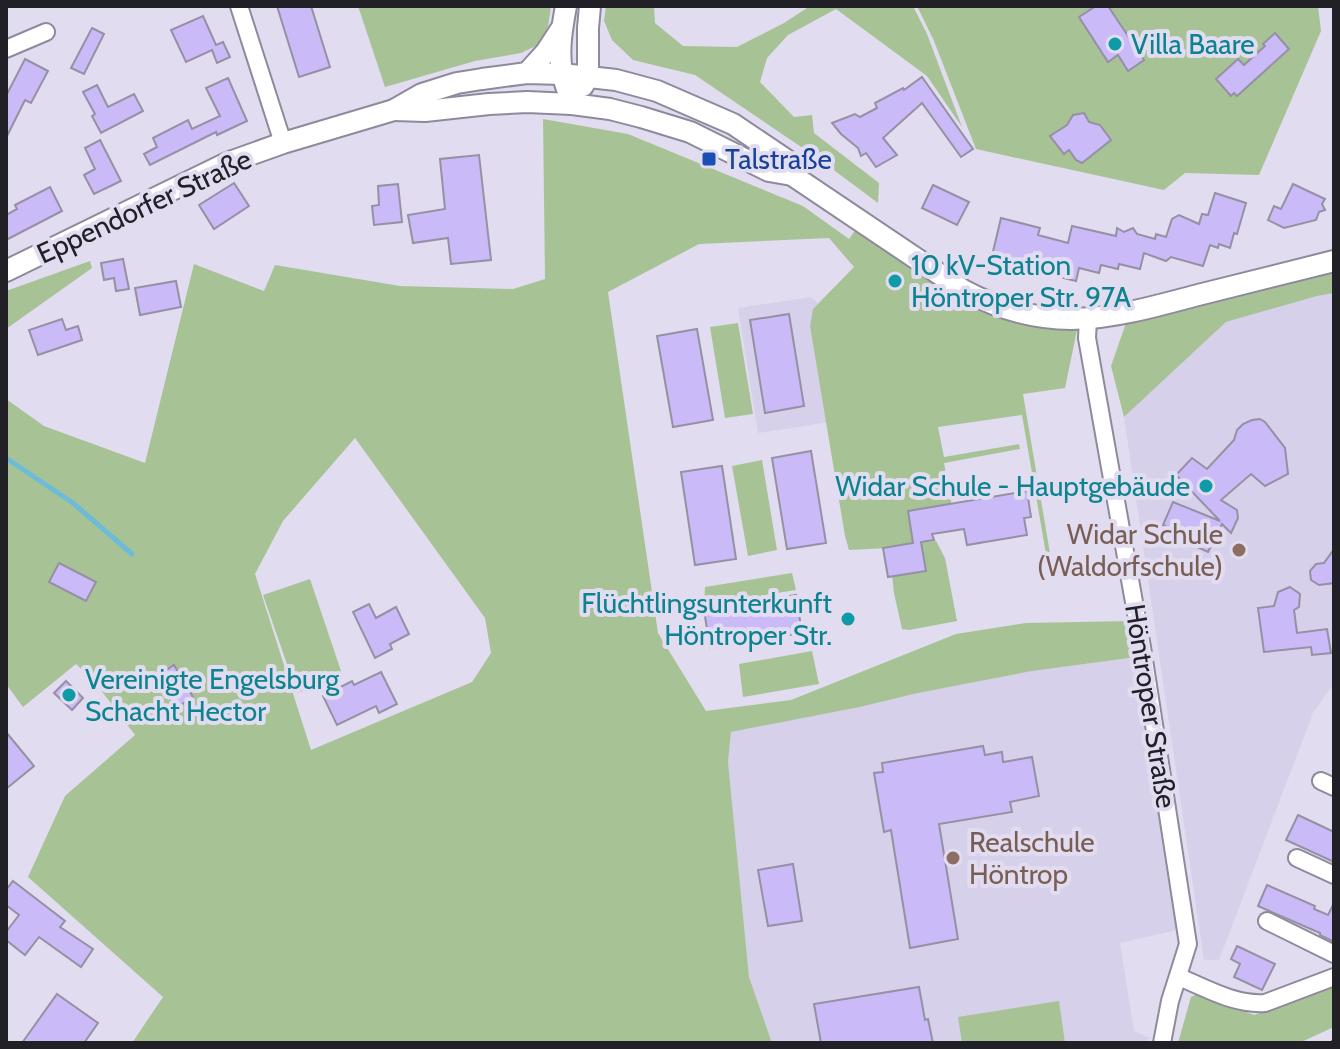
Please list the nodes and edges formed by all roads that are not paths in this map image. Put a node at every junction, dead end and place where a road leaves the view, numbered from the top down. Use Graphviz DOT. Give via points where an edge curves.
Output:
graph roads {
  1 [pos="239,6"];
  2 [pos="590,6"];
  3 [pos="564,16"];
  4 [pos="46,32"];
  5 [pos="6,49"];
  6 [pos="527,73"];
  7 [pos="562,74"];
  8 [pos="588,77"];
  9 [pos="572,104"];
  10 [pos="394,110"];
  11 [pos="283,143"];
  12 [pos="792,175"];
  13 [pos="1334,261"];
  14 [pos="6,271"];
  15 [pos="1088,319"];
  16 [pos="1297,858"];
  17 [pos="1334,875"];
  18 [pos="1267,921"];
  19 [pos="1334,954"];
  20 [pos="1179,977"];
  21 [pos="1334,977"];
  22 [pos="1162,1043"];
  1 -- 11 [label="street"];
  2 -- 8 [label="street"];
  3 -- 6 [label="street" via="546,52"];
  3 -- 7 [label="street"];
  4 -- 5 [label="street"];
  6 -- 7 [label="street"];
  6 -- 10 [label="street" via="457,83"];
  7 -- 8 [label="street"];
  7 -- 9 [label="street"];
  8 -- 9 [label="street"];
  8 -- 12 [label="street" via="657,91 733,124 788,161"];
  9 -- 10 [label="street"];
  9 -- 12 [label="street" via="690,132 769,171"];
  10 -- 11 [label="street"];
  11 -- 14 [label="street, Eppendorfer Straße" via="217,167"];
  12 -- 15 [label="street" via="979,298 1036,316"];
  13 -- 15 [label="street"];
  15 -- 20 [label="street, Höntroper Straße" via="1087,338 1186,924 1188,944"];
  16 -- 17 [label="street"];
  18 -- 19 [label="street"];
  20 -- 21 [label="street" via="1253,1004"];
  20 -- 22 [label="street, Höntroper Straße"];
}
